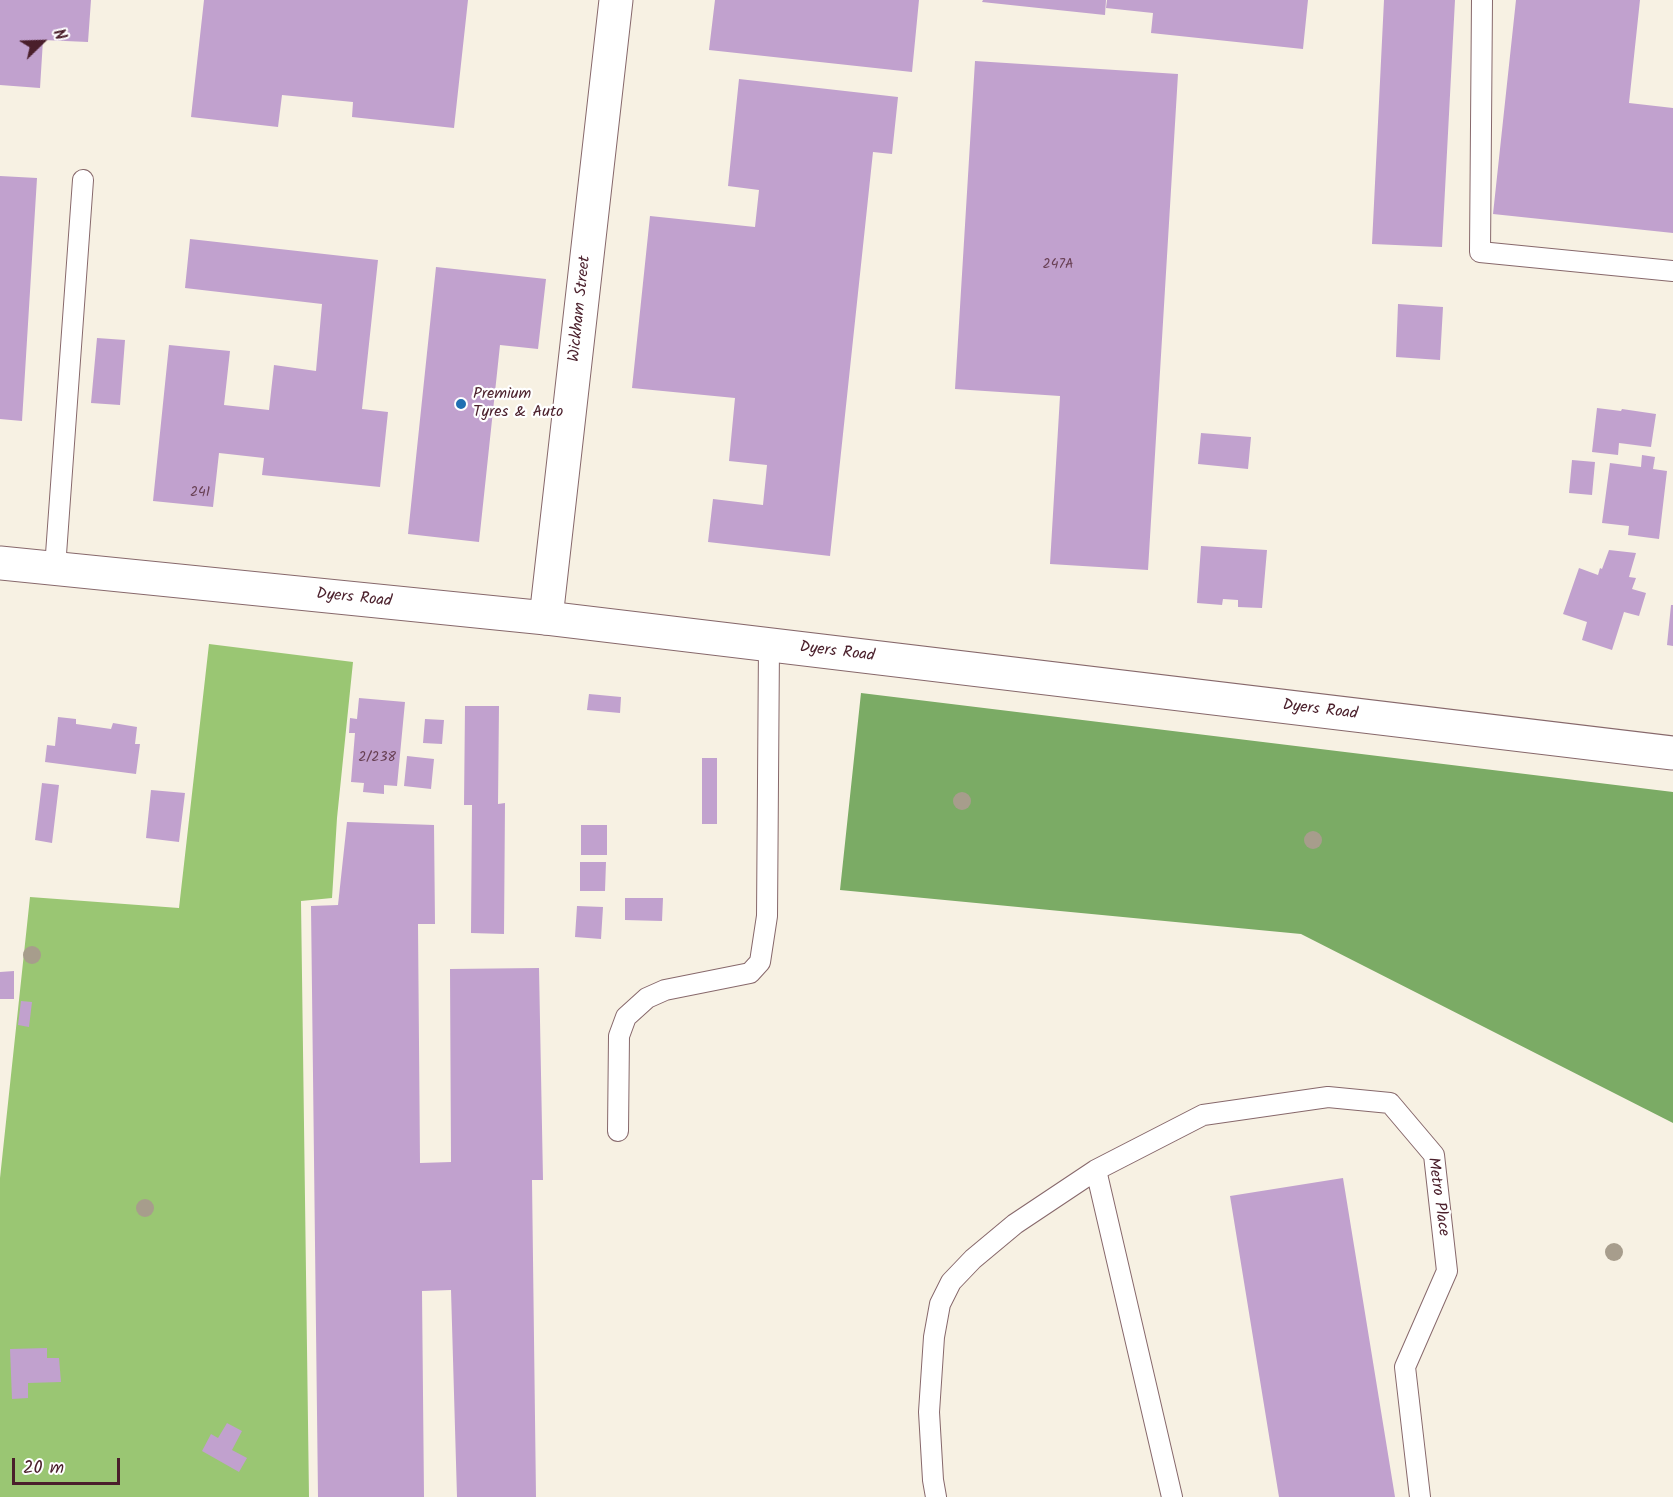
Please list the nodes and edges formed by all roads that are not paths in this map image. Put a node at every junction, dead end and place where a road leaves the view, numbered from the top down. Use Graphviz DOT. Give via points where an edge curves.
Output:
graph roads {
  1 [pos="616,0"];
  2 [pos="1482,0"];
  3 [pos="83,180"];
  4 [pos="1673,271"];
  5 [pos="0,563"];
  6 [pos="54,568"];
  7 [pos="546,618"];
  8 [pos="769,645"];
  9 [pos="1673,753"];
  10 [pos="618,1131"];
  11 [pos="1096,1170"];
  12 [pos="936,1497"];
  13 [pos="1172,1497"];
  14 [pos="1420,1497"];
  1 -- 7 [label="main road, Wickham Street"];
  2 -- 4 [label="lane" via="1480,252"];
  3 -- 6 [label="lane"];
  5 -- 6 [label="main road, Dyers Road"];
  6 -- 7 [label="main road, Dyers Road"];
  7 -- 8 [label="main road, Dyers Road"];
  8 -- 9 [label="main road, Dyers Road"];
  8 -- 10 [label="lane" via="767,916 760,962 750,973 665,990 647,998 626,1017 619,1036"];
  11 -- 12 [label="lane, Metro Place" via="1015,1224 974,1259 951,1282 940,1304 929,1412"];
  11 -- 13 [label="lane"];
  11 -- 14 [label="lane, Metro Place" via="1203,1116 1328,1097 1390,1103 1434,1155 1446,1271 1405,1367"];
}
